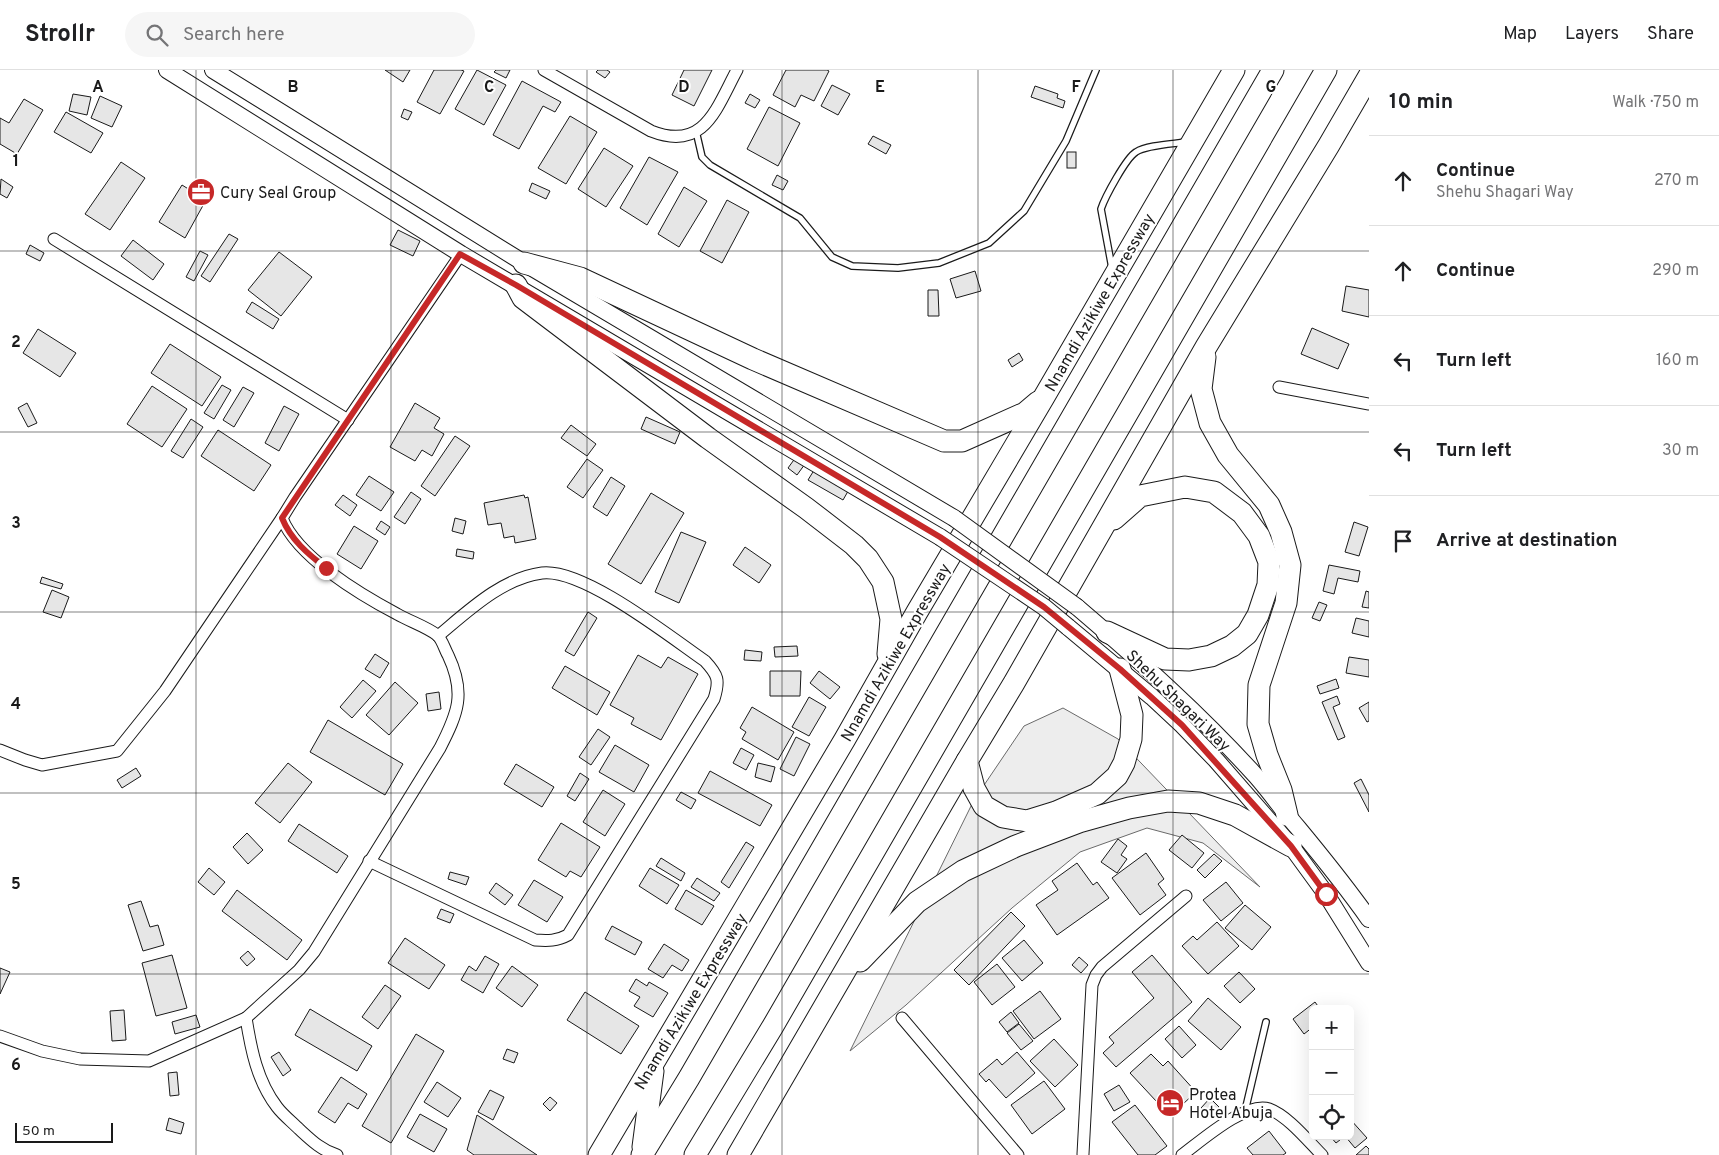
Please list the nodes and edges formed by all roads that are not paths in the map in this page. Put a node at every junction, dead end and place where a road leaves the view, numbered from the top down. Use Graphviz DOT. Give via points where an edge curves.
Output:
graph roads {
  1 [pos="167,70"];
  2 [pos="213,70"];
  3 [pos="544,70"];
  4 [pos="737,70"];
  5 [pos="1096,70"];
  6 [pos="1273,70"];
  7 [pos="1326,70"];
  8 [pos="1230,73"];
  9 [pos="1369,76"];
  10 [pos="696,131"];
  11 [pos="1193,141"];
  12 [pos="54,239"];
  13 [pos="460,254"];
  14 [pos="524,263"];
  15 [pos="1114,277"];
  16 [pos="516,285"];
  17 [pos="1206,347"];
  18 [pos="1279,387"];
  19 [pos="1044,397"];
  20 [pos="1369,404"];
  21 [pos="348,420"];
  22 [pos="282,518"];
  23 [pos="1102,529"];
  24 [pos="1107,632"];
  25 [pos="438,636"];
  26 [pos="890,658"];
  27 [pos="1120,669"];
  28 [pos="0,750"];
  29 [pos="967,761"];
  30 [pos="1287,815"];
  31 [pos="1291,846"];
  32 [pos="369,861"];
  33 [pos="1186,896"];
  34 [pos="1369,919"];
  35 [pos="1369,963"];
  36 [pos="836,986"];
  37 [pos="246,1018"];
  38 [pos="902,1018"];
  39 [pos="1266,1022"];
  40 [pos="0,1036"];
  41 [pos="654,1060"];
  42 [pos="1245,1111"];
  43 [pos="337,1155"];
  44 [pos="599,1155"];
  45 [pos="642,1155"];
  46 [pos="695,1155"];
  47 [pos="738,1155"];
  48 [pos="1018,1155"];
  49 [pos="1081,1155"];
  50 [pos="1182,1155"];
  51 [pos="1322,1155"];
  1 -- 13 [label="main road, Shehu Shagari Way"];
  2 -- 14 [label="main road, Shehu Shagari Way"];
  3 -- 10 [label="street" via="664,136 679,137"];
  4 -- 10 [label="street" via="710,121"];
  5 -- 10 [label="lane" via="1066,141 1024,211 989,243 938,263 898,268 852,266 832,257 800,218 710,165 702,157"];
  6 -- 45 [label="highway"];
  7 -- 46 [label="highway" via="773,1026"];
  8 -- 11 [label="highway, Nnamdi Azikiwe Expressway"];
  9 -- 17 [label="highway"];
  11 -- 15 [label="highway, Nnamdi Azikiwe Expressway"];
  11 -- 15 [label="lane" via="1135,152 1104,201 1101,209"];
  12 -- 21 [label="street"];
  13 -- 16 [label="main road, Shehu Shagari Way"];
  13 -- 21 [label="street"];
  14 -- 19 [label="highway" via="580,278 753,359 944,441 962,441 1025,413"];
  14 -- 24 [label="main road, Shehu Shagari Way, bridge" via="954,518"];
  15 -- 19 [label="highway, Nnamdi Azikiwe Expressway"];
  16 -- 26 [label="highway" via="523,298 854,545 883,582 892,619"];
  16 -- 27 [label="main road, Shehu Shagari Way, bridge" via="940,537 1044,607"];
  17 -- 23 [label="highway"];
  17 -- 30 [label="highway" via="1201,389 1210,424 1228,455 1269,505 1290,565 1286,603 1259,686 1258,724"];
  18 -- 20 [label="street"];
  19 -- 26 [label="highway, Nnamdi Azikiwe Expressway"];
  21 -- 22 [label="street"];
  22 -- 25 [label="street" via="303,550 338,577 387,609"];
  22 -- 28 [label="street" via="165,691 117,751 42,765"];
  23 -- 24 [label="highway" via="1140,496 1186,487 1214,492 1242,513 1259,536 1269,562 1268,585 1255,622 1247,634 1232,646 1211,656 1189,660 1165,659"];
  23 -- 29 [label="highway"];
  24 -- 30 [label="main road, Shehu Shagari Way" via="1216,734"];
  25 -- 32 [label="street" via="455,671 458,703 440,748"];
  25 -- 32 [label="street" via="484,597 522,578 542,573 561,574 617,601 705,661 718,678 717,688 709,707 568,935 559,940 535,940"];
  26 -- 41 [label="highway, Nnamdi Azikiwe Expressway"];
  27 -- 29 [label="highway" via="1132,715 1132,739 1117,776 1097,794 1027,821 1003,817 984,806 974,788"];
  27 -- 31 [label="main road, Shehu Shagari Way" via="1182,725"];
  29 -- 36 [label="highway"];
  30 -- 34 [label="main road, Shehu Shagari Way"];
  31 -- 35 [label="main road, Shehu Shagari Way"];
  31 -- 36 [label="highway" via="1235,815 1199,803 1168,801 1079,822 972,867 924,897"];
  32 -- 37 [label="street" via="328,930 299,970"];
  33 -- 49 [label="street" via="1096,975 1092,985"];
  36 -- 47 [label="highway"];
  37 -- 40 [label="street" via="148,1061 80,1059 42,1051"];
  37 -- 43 [label="street" via="254,1062 267,1092 278,1108 316,1144"];
  38 -- 48 [label="street"];
  39 -- 42 [label="lane"];
  41 -- 44 [label="highway, Nnamdi Azikiwe Expressway"];
  41 -- 45 [label="highway"];
  42 -- 50 [label="street"];
  42 -- 51 [label="street" via="1269,1109 1284,1118"];
}
